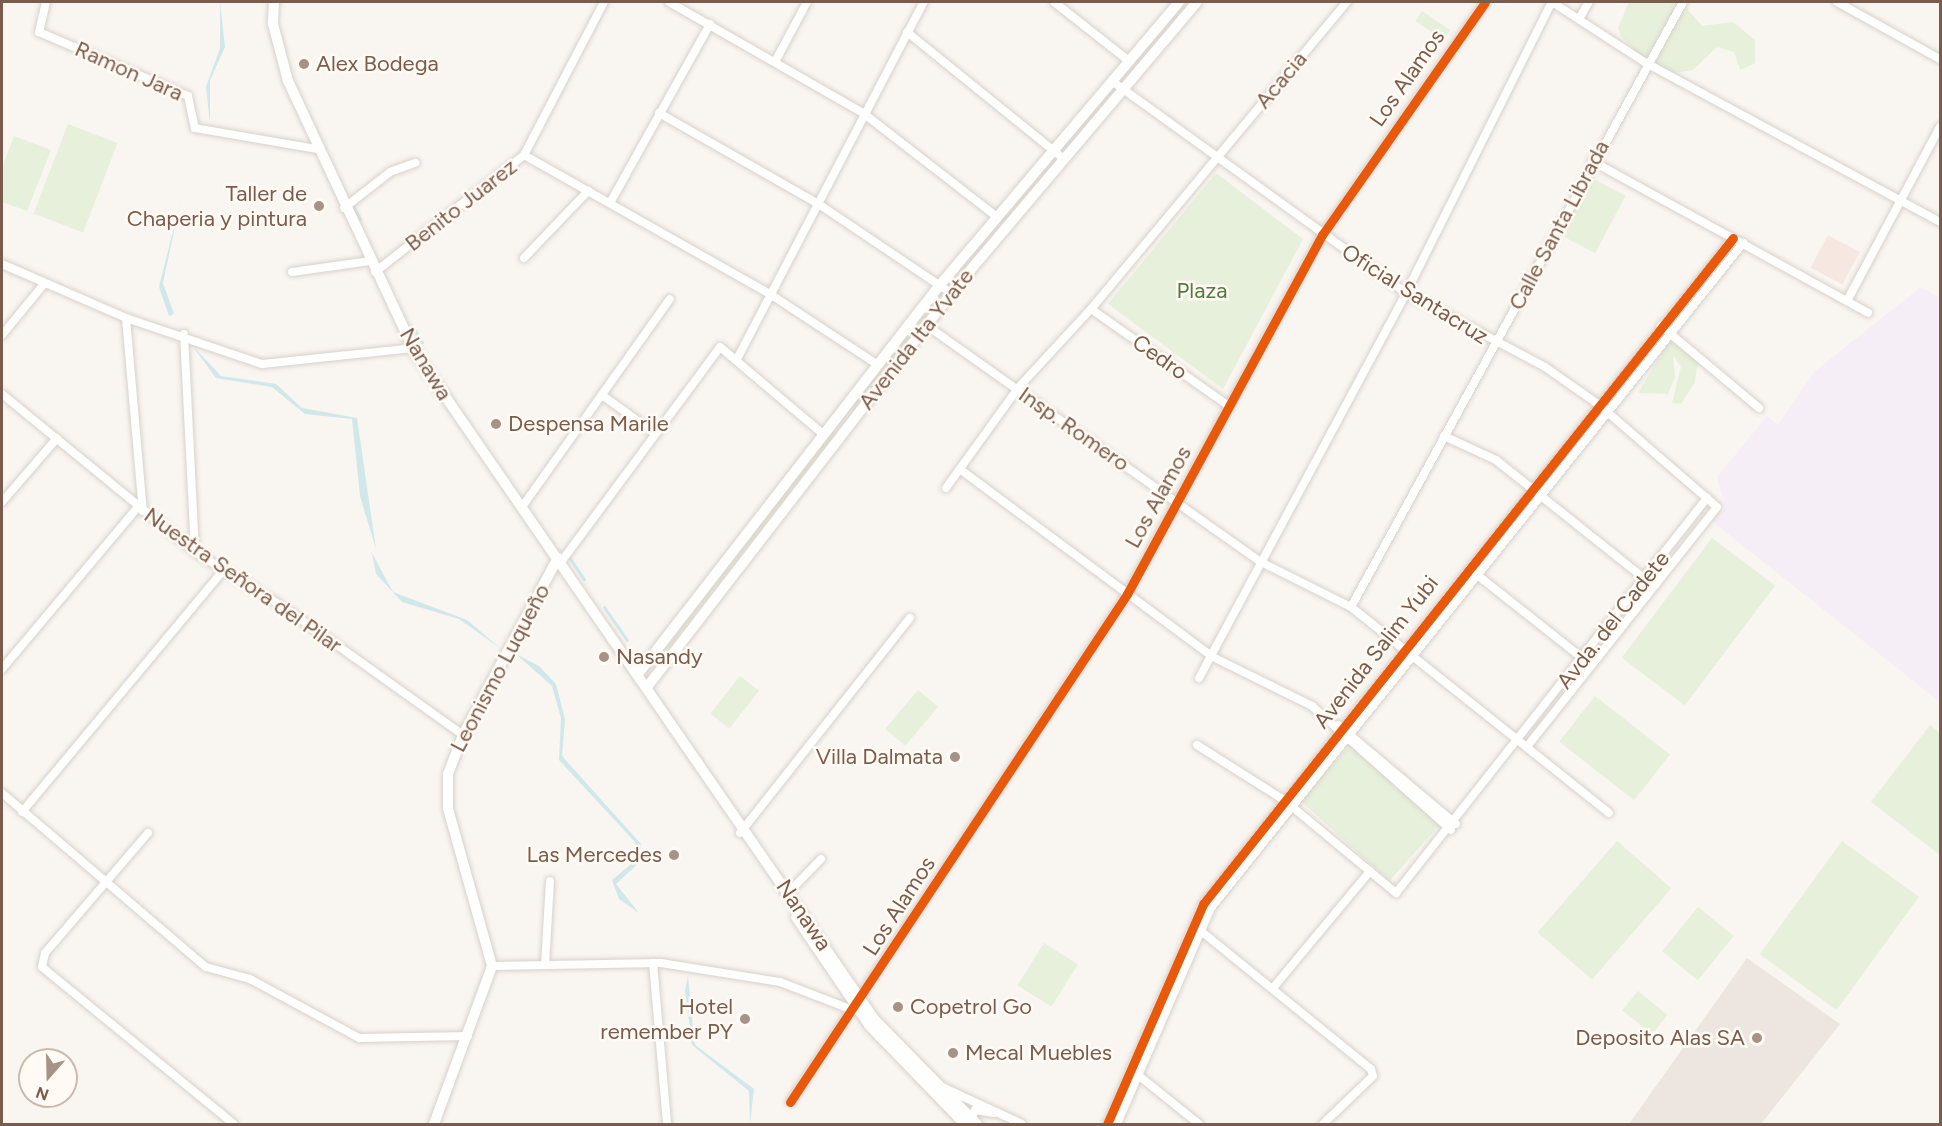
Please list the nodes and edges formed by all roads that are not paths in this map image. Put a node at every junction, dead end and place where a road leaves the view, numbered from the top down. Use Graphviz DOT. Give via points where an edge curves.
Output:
graph roads {
  1 [pos="46,2"];
  2 [pos="274,2"];
  3 [pos="603,2"];
  4 [pos="669,2"];
  5 [pos="807,2"];
  6 [pos="924,2"];
  7 [pos="1054,2"];
  8 [pos="1179,2"];
  9 [pos="1197,2"];
  10 [pos="1347,2"];
  11 [pos="1485,2"];
  12 [pos="1552,2"];
  13 [pos="1589,2"];
  14 [pos="1683,2"];
  15 [pos="1837,2"];
  16 [pos="1169,14"];
  17 [pos="1579,19"];
  18 [pos="1179,22"];
  19 [pos="710,24"];
  20 [pos="907,32"];
  21 [pos="1941,59"];
  22 [pos="776,60"];
  23 [pos="1129,62"];
  24 [pos="1646,63"];
  25 [pos="1112,81"];
  26 [pos="1122,90"];
  27 [pos="659,113"];
  28 [pos="863,113"];
  29 [pos="1941,127"];
  30 [pos="316,150"];
  31 [pos="1053,151"];
  32 [pos="524,155"];
  33 [pos="1064,159"];
  34 [pos="1216,159"];
  35 [pos="1592,161"];
  36 [pos="415,163"];
  37 [pos="588,191"];
  38 [pos="1900,200"];
  39 [pos="610,203"];
  40 [pos="817,203"];
  41 [pos="344,208"];
  42 [pos="997,218"];
  43 [pos="1941,222"];
  44 [pos="1322,235"];
  45 [pos="1733,238"];
  46 [pos="1743,243"];
  47 [pos="524,258"];
  48 [pos="370,261"];
  49 [pos="2,264"];
  50 [pos="292,272"];
  51 [pos="375,272"];
  52 [pos="44,284"];
  53 [pos="940,285"];
  54 [pos="951,293"];
  55 [pos="1406,293"];
  56 [pos="770,294"];
  57 [pos="670,299"];
  58 [pos="1847,300"];
  59 [pos="1091,309"];
  60 [pos="1868,313"];
  61 [pos="126,318"];
  62 [pos="926,325"];
  63 [pos="1661,326"];
  64 [pos="1671,333"];
  65 [pos="184,334"];
  66 [pos="2,336"];
  67 [pos="1494,344"];
  68 [pos="413,348"];
  69 [pos="737,358"];
  70 [pos="878,365"];
  71 [pos="1018,388"];
  72 [pos="2,394"];
  73 [pos="602,395"];
  74 [pos="1599,404"];
  75 [pos="1229,406"];
  76 [pos="1759,408"];
  77 [pos="1608,412"];
  78 [pos="838,417"];
  79 [pos="848,426"];
  80 [pos="653,432"];
  81 [pos="824,435"];
  82 [pos="1444,436"];
  83 [pos="57,438"];
  84 [pos="961,470"];
  85 [pos="946,488"];
  86 [pos="1533,488"];
  87 [pos="1541,495"];
  88 [pos="1707,498"];
  89 [pos="2,502"];
  90 [pos="1178,503"];
  91 [pos="522,507"];
  92 [pos="140,509"];
  93 [pos="740,545"];
  94 [pos="195,552"];
  95 [pos="750,554"];
  96 [pos="560,560"];
  97 [pos="1261,562"];
  98 [pos="1468,567"];
  99 [pos="223,570"];
  100 [pos="1477,575"];
  101 [pos="1646,580"];
  102 [pos="1654,587"];
  103 [pos="1127,594"];
  104 [pos="1351,608"];
  105 [pos="910,618"];
  106 [pos="1404,647"];
  107 [pos="1414,655"];
  108 [pos="1211,656"];
  109 [pos="1583,659"];
  110 [pos="1592,666"];
  111 [pos="2,669"];
  112 [pos="639,674"];
  113 [pos="1199,678"];
  114 [pos="648,689"];
  115 [pos="1339,730"];
  116 [pos="463,735"];
  117 [pos="1349,738"];
  118 [pos="1518,740"];
  119 [pos="1197,745"];
  120 [pos="1527,747"];
  121 [pos="2,794"];
  122 [pos="1284,800"];
  123 [pos="1292,807"];
  124 [pos="22,812"];
  125 [pos="1609,813"];
  126 [pos="1454,827"];
  127 [pos="743,830"];
  128 [pos="148,833"];
  129 [pos="821,859"];
  130 [pos="1370,871"];
  131 [pos="550,881"];
  132 [pos="107,885"];
  133 [pos="789,892"];
  134 [pos="1193,924"];
  135 [pos="1200,930"];
  136 [pos="653,963"];
  137 [pos="545,965"];
  138 [pos="492,966"];
  139 [pos="1273,988"];
  140 [pos="858,1006"];
  141 [pos="468,1036"];
  142 [pos="1138,1075"];
  143 [pos="942,1087"];
  144 [pos="790,1102"];
  145 [pos="999,1114"];
  146 [pos="971,1123"];
  147 [pos="234,1125"];
  148 [pos="434,1125"];
  149 [pos="668,1125"];
  150 [pos="1022,1125"];
  151 [pos="1107,1125"];
  152 [pos="1117,1125"];
  153 [pos="1199,1125"];
  154 [pos="1323,1125"];
  1 -- 30 [label="street, Ramon Jara" via="39,32 188,96 195,128"];
  2 -- 30 [label="street, Nanawa" via="276,38"];
  3 -- 32 [label="street, Benito Juarez"];
  4 -- 19 [label="street"];
  5 -- 22 [label="street"];
  6 -- 20 [label="street"];
  7 -- 23 [label="street"];
  8 -- 16 [label="street, Avenida Ita Yvate"];
  9 -- 18 [label="street, Avenida Ita Yvate"];
  10 -- 34 [label="street, Acacia"];
  11 -- 44 [label="street, Los Alamos"];
  12 -- 17 [label="street"];
  12 -- 55 [label="street"];
  13 -- 17 [label="street"];
  14 -- 24 [label="street, Calle Santa Librada"];
  15 -- 21 [label="street"];
  16 -- 18 [label="street"];
  16 -- 23 [label="street, Avenida Ita Yvate"];
  17 -- 24 [label="street"];
  18 -- 26 [label="street, Avenida Ita Yvate"];
  19 -- 22 [label="street"];
  19 -- 27 [label="street"];
  20 -- 28 [label="street"];
  20 -- 31 [label="street"];
  22 -- 28 [label="street"];
  23 -- 25 [label="street, Avenida Ita Yvate"];
  24 -- 35 [label="street, Calle Santa Librada"];
  24 -- 38 [label="street"];
  25 -- 26 [label="street, Oficial Santacruz"];
  25 -- 31 [label="street, Avenida Ita Yvate"];
  26 -- 33 [label="street, Avenida Ita Yvate"];
  26 -- 34 [label="street, Oficial Santacruz"];
  27 -- 39 [label="street"];
  27 -- 40 [label="street"];
  28 -- 40 [label="street"];
  28 -- 42 [label="street"];
  29 -- 38 [label="street"];
  30 -- 41 [label="street, Nanawa"];
  31 -- 33 [label="street"];
  31 -- 42 [label="street, Avenida Ita Yvate"];
  32 -- 37 [label="street"];
  32 -- 51 [label="street, Benito Juarez"];
  33 -- 54 [label="street, Avenida Ita Yvate"];
  34 -- 44 [label="street, Oficial Santacruz"];
  34 -- 59 [label="street, Acacia"];
  35 -- 45 [label="street"];
  35 -- 67 [label="street, Calle Santa Librada"];
  36 -- 41 [label="street" via="390,172"];
  37 -- 39 [label="street"];
  37 -- 47 [label="street"];
  38 -- 43 [label="street"];
  38 -- 58 [label="street"];
  39 -- 56 [label="street"];
  40 -- 53 [label="street"];
  40 -- 56 [label="street"];
  41 -- 48 [label="street, Nanawa"];
  42 -- 53 [label="street, Avenida Ita Yvate"];
  44 -- 55 [label="street, Oficial Santacruz"];
  44 -- 75 [label="street, Los Alamos"];
  45 -- 46 [label="street"];
  45 -- 63 [label="street, Avenida Salim Yubi"];
  46 -- 58 [label="street"];
  46 -- 64 [label="street, Avenida Salim Yubi"];
  48 -- 50 [label="street"];
  48 -- 51 [label="street, Nanawa"];
  49 -- 52 [label="street"];
  51 -- 68 [label="street, Nanawa"];
  52 -- 61 [label="street"];
  52 -- 66 [label="street"];
  53 -- 54 [label="street"];
  53 -- 70 [label="street, Avenida Ita Yvate"];
  54 -- 62 [label="street, Avenida Ita Yvate"];
  55 -- 67 [label="street, Oficial Santacruz"];
  55 -- 97 [label="street"];
  56 -- 69 [label="street"];
  56 -- 70 [label="street"];
  57 -- 73 [label="street"];
  58 -- 60 [label="street"];
  59 -- 71 [label="street, Acacia"];
  59 -- 75 [label="street, Cedro"];
  61 -- 65 [label="street"];
  61 -- 92 [label="street"];
  62 -- 71 [label="street, Insp. Romero"];
  62 -- 79 [label="street, Avenida Ita Yvate"];
  63 -- 64 [label="street"];
  63 -- 74 [label="street, Avenida Salim Yubi"];
  64 -- 76 [label="street"];
  64 -- 77 [label="street, Avenida Salim Yubi"];
  65 -- 68 [label="street" via="271,366"];
  65 -- 94 [label="street"];
  67 -- 74 [label="street, Oficial Santacruz" via="1545,367"];
  67 -- 82 [label="street, Calle Santa Librada"];
  68 -- 91 [label="street, Nanawa"];
  69 -- 80 [label="street" via="720,347 715,351"];
  69 -- 81 [label="street"];
  70 -- 78 [label="street, Avenida Ita Yvate"];
  71 -- 84 [label="street, Acacia"];
  71 -- 90 [label="street, Insp. Romero"];
  72 -- 83 [label="street, Nuestra Señora del Pilar"];
  73 -- 80 [label="street"];
  73 -- 91 [label="street"];
  74 -- 77 [label="street, Oficial Santacruz"];
  74 -- 86 [label="street, Avenida Salim Yubi"];
  75 -- 90 [label="street, Los Alamos"];
  77 -- 87 [label="street, Avenida Salim Yubi"];
  77 -- 88 [label="street, Oficial Santacruz"];
  78 -- 79 [label="street"];
  78 -- 81 [label="street, Avenida Ita Yvate"];
  79 -- 95 [label="street, Avenida Ita Yvate"];
  80 -- 96 [label="street"];
  81 -- 93 [label="street, Avenida Ita Yvate"];
  82 -- 86 [label="street" via="1496,460"];
  82 -- 104 [label="street, Calle Santa Librada"];
  83 -- 89 [label="street"];
  83 -- 92 [label="street, Nuestra Señora del Pilar"];
  84 -- 85 [label="street, Acacia"];
  84 -- 103 [label="street"];
  86 -- 87 [label="street"];
  86 -- 98 [label="street, Avenida Salim Yubi"];
  87 -- 100 [label="street, Avenida Salim Yubi"];
  87 -- 101 [label="street"];
  88 -- 101 [label="street, Avda. del Cadete"];
  88 -- 102 [label="street, Oficial Santacruz" via="1717,507"];
  90 -- 97 [label="street, Insp. Romero"];
  90 -- 103 [label="street, Los Alamos"];
  91 -- 96 [label="street, Nanawa"];
  92 -- 94 [label="street, Nuestra Señora del Pilar"];
  92 -- 111 [label="street"];
  93 -- 95 [label="street"];
  93 -- 112 [label="street, Avenida Ita Yvate"];
  94 -- 99 [label="street, Nuestra Señora del Pilar"];
  95 -- 114 [label="street, Avenida Ita Yvate"];
  96 -- 112 [label="street, Nanawa"];
  96 -- 116 [label="street, Leonismo Luqueño"];
  97 -- 104 [label="street, Insp. Romero"];
  97 -- 108 [label="street"];
  98 -- 100 [label="street"];
  98 -- 106 [label="street, Avenida Salim Yubi"];
  99 -- 116 [label="street, Nuestra Señora del Pilar"];
  99 -- 124 [label="street"];
  100 -- 107 [label="street, Avenida Salim Yubi"];
  100 -- 109 [label="street"];
  101 -- 102 [label="street"];
  101 -- 109 [label="street, Avda. del Cadete"];
  102 -- 110 [label="street"];
  103 -- 108 [label="street"];
  103 -- 140 [label="street, Los Alamos"];
  104 -- 106 [label="street, Insp. Romero"];
  105 -- 127 [label="street"];
  106 -- 107 [label="street, Insp. Romero"];
  106 -- 115 [label="street, Avenida Salim Yubi"];
  107 -- 117 [label="street, Avenida Salim Yubi"];
  107 -- 118 [label="street, Insp. Romero"];
  108 -- 113 [label="street"];
  108 -- 115 [label="street" via="1296,695"];
  109 -- 110 [label="street"];
  109 -- 118 [label="street, Avda. del Cadete"];
  110 -- 120 [label="street"];
  112 -- 114 [label="street, Nanawa"];
  114 -- 127 [label="street, Nanawa"];
  115 -- 117 [label="street"];
  115 -- 122 [label="street, Avenida Salim Yubi"];
  116 -- 138 [label="street, Leonismo Luqueño" via="450,764 446,795"];
  117 -- 123 [label="street, Avenida Salim Yubi"];
  117 -- 126 [label="street"];
  118 -- 120 [label="street, Insp. Romero"];
  118 -- 126 [label="street, Avda. del Cadete"];
  119 -- 122 [label="street"];
  120 -- 125 [label="street, Insp. Romero"];
  121 -- 124 [label="street"];
  122 -- 123 [label="street"];
  122 -- 134 [label="street, Avenida Salim Yubi"];
  123 -- 130 [label="street"];
  123 -- 135 [label="street, Avenida Salim Yubi" via="1211,908"];
  124 -- 132 [label="street"];
  126 -- 130 [label="street, Avda. del Cadete" via="1396,893"];
  127 -- 133 [label="street, Nanawa"];
  127 -- 140 [label="street, Nanawa"];
  128 -- 132 [label="street"];
  129 -- 133 [label="street"];
  130 -- 139 [label="street"];
  131 -- 137 [label="street"];
  132 -- 141 [label="street" via="206,967 257,983 344,1033 373,1040"];
  132 -- 147 [label="street" via="45,953 42,967"];
  133 -- 140 [label="street, Nanawa"];
  134 -- 135 [label="street"];
  134 -- 151 [label="street, Avenida Salim Yubi"];
  135 -- 139 [label="street"];
  135 -- 142 [label="street, Avenida Salim Yubi"];
  136 -- 137 [label="street"];
  136 -- 140 [label="street" via="771,980"];
  136 -- 149 [label="street"];
  137 -- 138 [label="street"];
  138 -- 141 [label="street"];
  139 -- 154 [label="street" via="1373,1073"];
  140 -- 143 [label="street, Nanawa"];
  140 -- 144 [label="street, Los Alamos"];
  140 -- 146 [label="street, Nanawa"];
  141 -- 148 [label="street"];
  142 -- 152 [label="street, Avenida Salim Yubi"];
  142 -- 153 [label="street"];
  143 -- 145 [label="street"];
  143 -- 146 [label="street, Nanawa"];
  145 -- 146 [label="street" via="975,1110"];
  145 -- 150 [label="street"];
}
